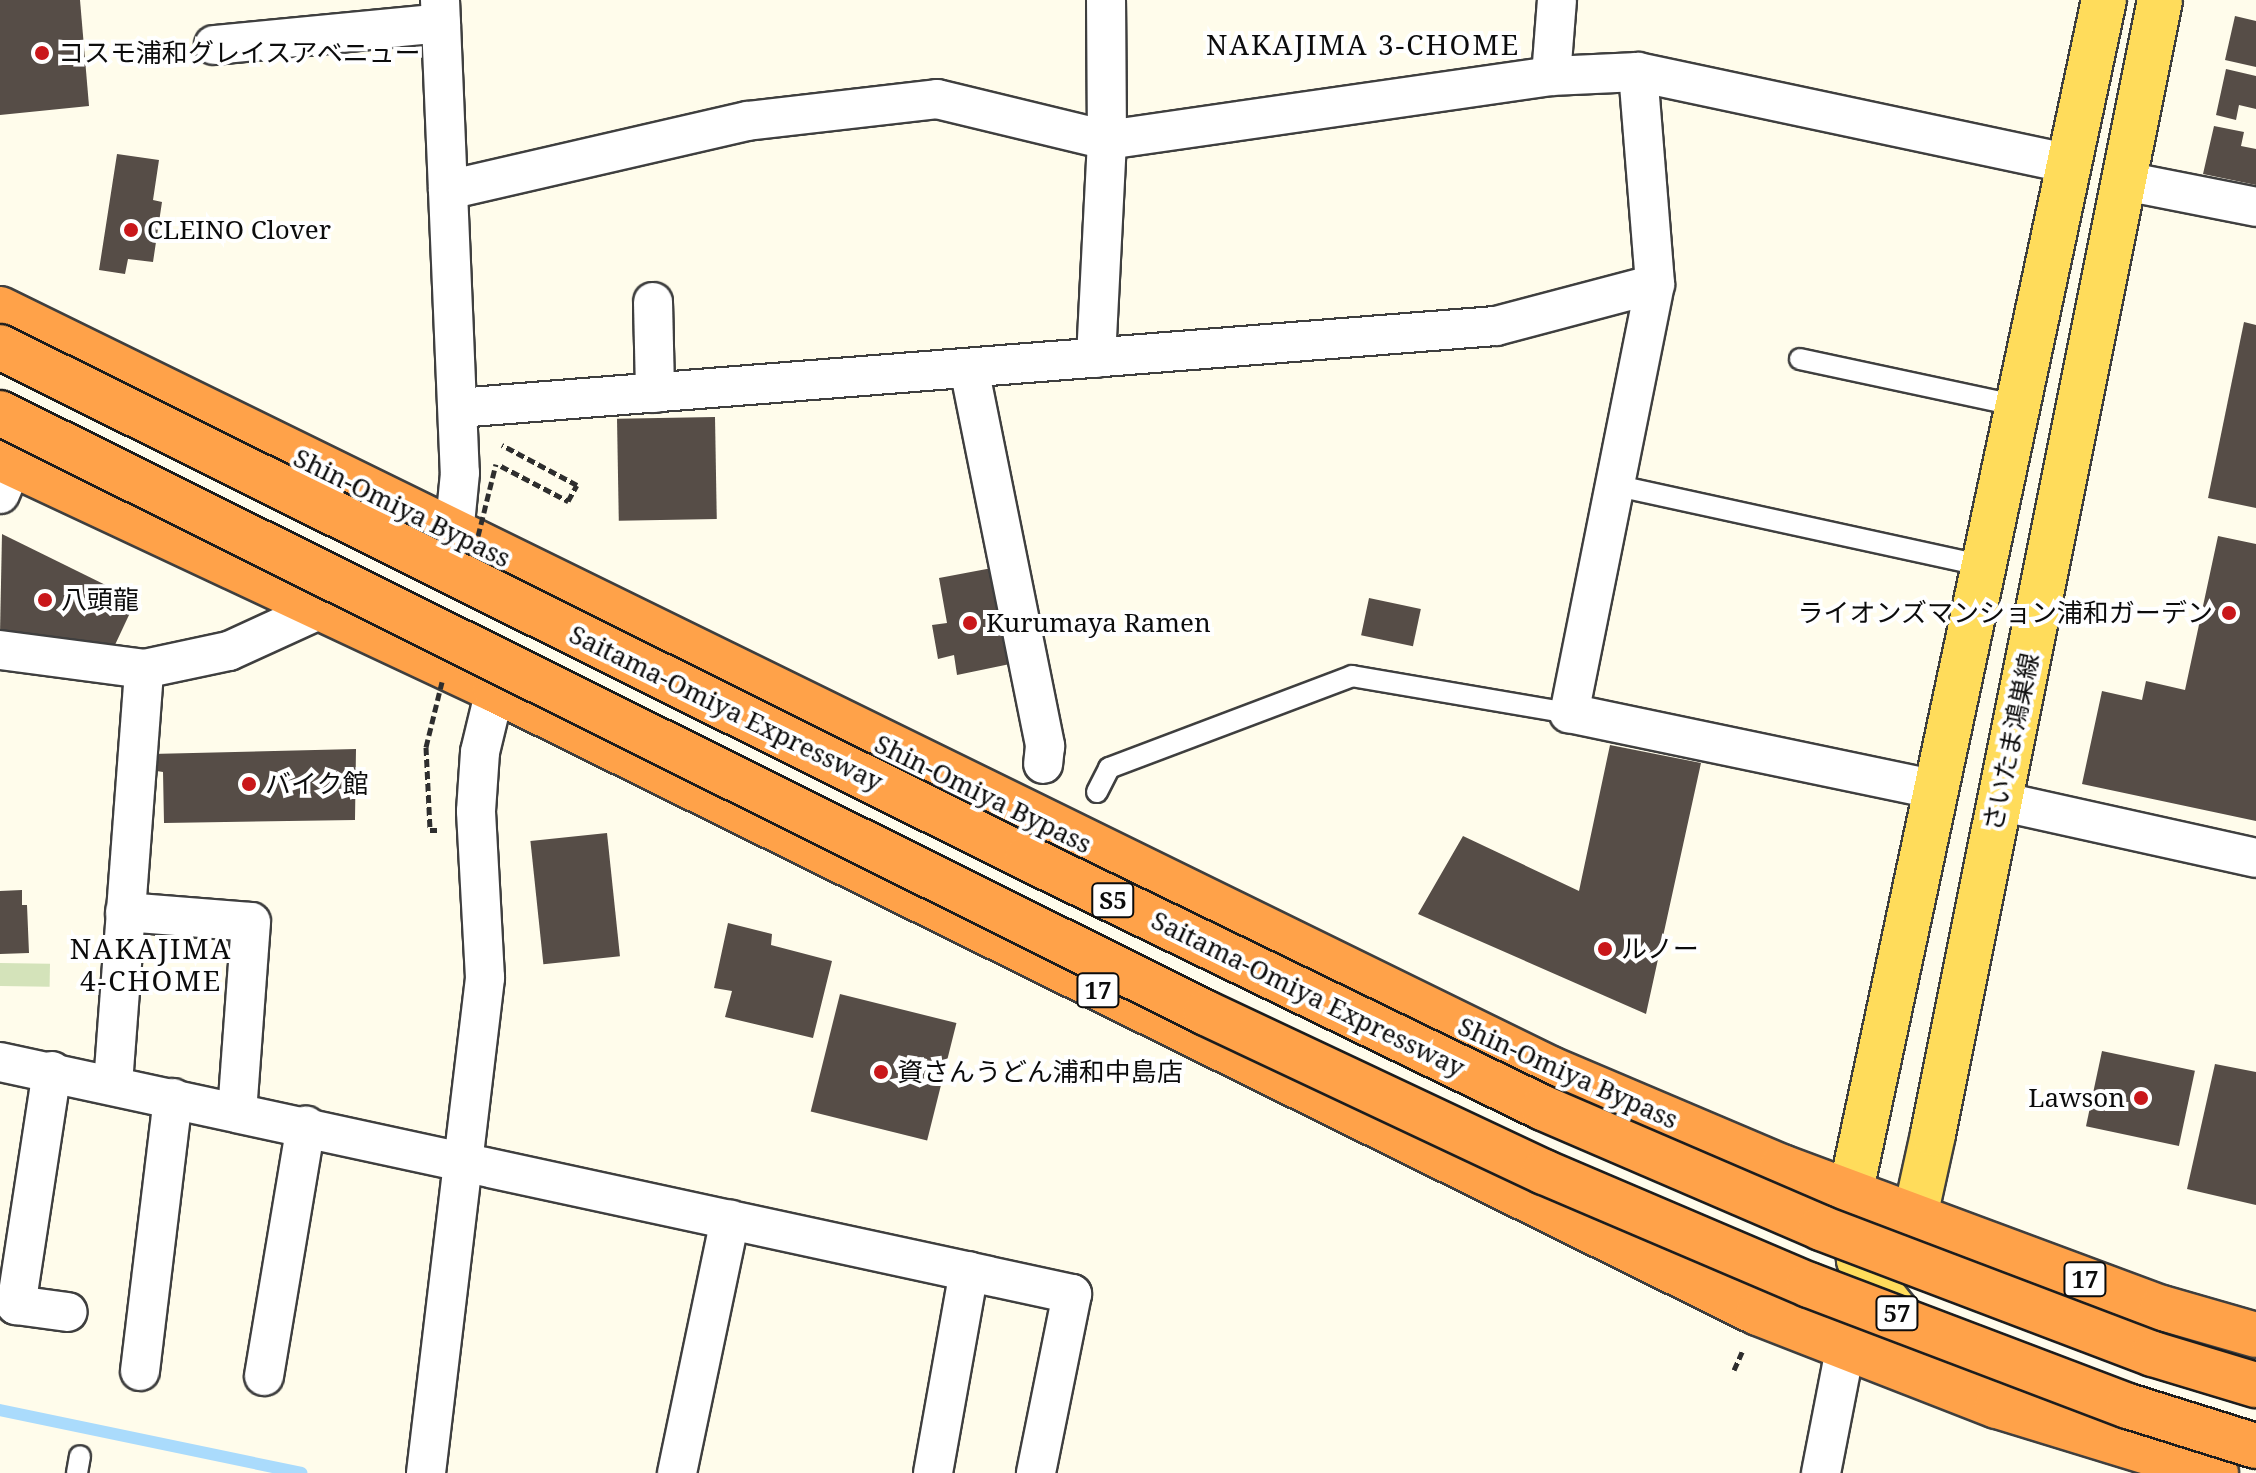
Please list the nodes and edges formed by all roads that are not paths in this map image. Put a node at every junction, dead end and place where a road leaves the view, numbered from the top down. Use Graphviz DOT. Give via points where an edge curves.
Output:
graph roads {
  1 [pos="1106,0"];
  2 [pos="1557,0"];
  3 [pos="2104,0"];
  4 [pos="2160,0"];
  5 [pos="440,11"];
  6 [pos="214,45"];
  7 [pos="1638,72"];
  8 [pos="1551,76"];
  9 [pos="1107,140"];
  10 [pos="2070,164"];
  11 [pos="2125,181"];
  12 [pos="448,190"];
  13 [pos="2256,207"];
  14 [pos="1655,284"];
  15 [pos="653,302"];
  16 [pos="0,309"];
  17 [pos="0,347"];
  18 [pos="1096,358"];
  19 [pos="1800,359"];
  20 [pos="969,368"];
  21 [pos="655,393"];
  22 [pos="2020,406"];
  23 [pos="458,408"];
  24 [pos="0,413"];
  25 [pos="4,472"];
  26 [pos="1618,486"];
  27 [pos="454,534"];
  28 [pos="1986,566"];
  29 [pos="323,608"];
  30 [pos="0,650"];
  31 [pos="144,669"];
  32 [pos="495,690"];
  33 [pos="1569,713"];
  34 [pos="1043,764"];
  35 [pos="1938,790"];
  36 [pos="1097,792"];
  37 [pos="1999,801"];
  38 [pos="2256,858"];
  39 [pos="125,912"];
  40 [pos="0,1062"];
  41 [pos="52,1071"];
  42 [pos="113,1084"];
  43 [pos="173,1098"];
  44 [pos="237,1111"];
  45 [pos="306,1126"];
  46 [pos="464,1161"];
  47 [pos="1851,1190"];
  48 [pos="1916,1215"];
  49 [pos="730,1219"];
  50 [pos="969,1271"];
  51 [pos="1870,1279"];
  52 [pos="1717,1292"];
  53 [pos="68,1312"];
  54 [pos="2256,1335"];
  55 [pos="1845,1349"];
  56 [pos="140,1371"];
  57 [pos="264,1376"];
  58 [pos="2256,1385"];
  59 [pos="1997,1406"];
  60 [pos="2256,1446"];
  61 [pos="426,1473"];
  62 [pos="677,1473"];
  63 [pos="933,1473"];
  64 [pos="1036,1473"];
  65 [pos="1821,1473"];
  66 [pos="2216,1473"];
  1 -- 9 [label="street"];
  2 -- 8 [label="street"];
  3 -- 10 [label="main road, 57"];
  4 -- 11 [label="main road, さいたま鴻巣線 / 57"];
  5 -- 6 [label="street"];
  5 -- 12 [label="street"];
  7 -- 8 [label="street"];
  7 -- 10 [label="street"];
  7 -- 14 [label="street"];
  8 -- 9 [label="street"];
  9 -- 12 [label="street" via="937,99 747,121"];
  9 -- 18 [label="street"];
  10 -- 22 [label="main road, 57"];
  11 -- 13 [label="street"];
  11 -- 37 [label="main road, さいたま鴻巣線 / 57"];
  12 -- 23 [label="street"];
  14 -- 18 [label="street" via="1496,326"];
  14 -- 26 [label="street"];
  15 -- 21 [label="street"];
  16 -- 27 [label="highway, Shin-Omiya Bypass / 17"];
  17 -- 58 [label="highway, Saitama-Omiya Expressway / S5, bridge" via="998,844 1543,1108 1821,1228 2153,1354"];
  18 -- 20 [label="street"];
  19 -- 22 [label="lane"];
  20 -- 21 [label="street"];
  20 -- 34 [label="street" via="1045,746"];
  21 -- 23 [label="street"];
  22 -- 28 [label="main road, 57"];
  23 -- 27 [label="street" via="460,473"];
  24 -- 60 [label="highway, S5, bridge" via="1206,1013 1544,1172 1823,1290 2128,1406"];
  25 -- 29 [label="highway, 17"];
  26 -- 28 [label="lane"];
  26 -- 33 [label="street"];
  27 -- 47 [label="highway, Shin-Omiya Bypass / 17" via="1551,1069 1782,1167"];
  28 -- 35 [label="main road, 57"];
  29 -- 31 [label="street" via="229,651"];
  29 -- 32 [label="highway, 17"];
  30 -- 31 [label="street"];
  31 -- 39 [label="street"];
  32 -- 46 [label="street" via="479,766 485,978"];
  32 -- 52 [label="highway, 17"];
  33 -- 35 [label="street"];
  33 -- 36 [label="lane" via="1352,676 1109,768"];
  35 -- 47 [label="main road, 57"];
  37 -- 38 [label="street"];
  37 -- 48 [label="main road, さいたま鴻巣線 / 57"];
  39 -- 42 [label="street"];
  39 -- 44 [label="street" via="251,922"];
  40 -- 41 [label="street"];
  41 -- 42 [label="street"];
  41 -- 53 [label="street" via="16,1305"];
  42 -- 43 [label="street"];
  43 -- 44 [label="street"];
  43 -- 56 [label="street"];
  44 -- 45 [label="street"];
  45 -- 46 [label="street"];
  45 -- 57 [label="street"];
  46 -- 49 [label="street"];
  46 -- 61 [label="street"];
  47 -- 48 [label="highway, Shin-Omiya Bypass / 17"];
  47 -- 51 [label="main road, 57" via="1859,1260"];
  48 -- 51 [label="main road, さいたま鴻巣線 / 57" via="1910,1239 1891,1268"];
  48 -- 54 [label="highway, Shin-Omiya Bypass / 17" via="2162,1308"];
  49 -- 50 [label="street"];
  49 -- 62 [label="street"];
  50 -- 63 [label="street"];
  50 -- 64 [label="street" via="1072,1294"];
  51 -- 52 [label="main road, さいたま鴻巣線 / 57" via="1811,1301 1764,1301"];
  51 -- 59 [label="main road, 57" via="1921,1343"];
  52 -- 55 [label="highway, 17"];
  55 -- 59 [label="highway, 17"];
  55 -- 65 [label="street"];
  59 -- 66 [label="highway, 17"];
}
